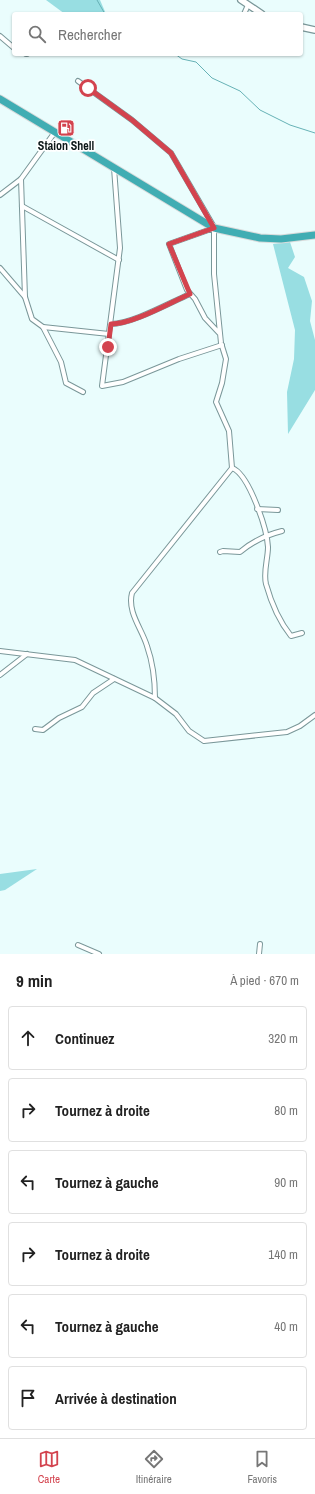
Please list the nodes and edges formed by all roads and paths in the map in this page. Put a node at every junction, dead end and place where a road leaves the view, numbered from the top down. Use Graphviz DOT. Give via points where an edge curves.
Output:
graph roads {
  1 [pos="241,0"];
  2 [pos="248,5"];
  3 [pos="245,12"];
  4 [pos="259,12"];
  5 [pos="303,27"];
  6 [pos="315,30"];
  7 [pos="0,36"];
  8 [pos="12,46"];
  9 [pos="78,81"];
  10 [pos="0,99"];
  11 [pos="55,132"];
  12 [pos="114,168"];
  13 [pos="21,179"];
  14 [pos="0,195"];
  15 [pos="22,206"];
  16 [pos="214,228"];
  17 [pos="315,235"];
  18 [pos="119,260"];
  19 [pos="0,268"];
  20 [pos="190,294"];
  21 [pos="25,296"];
  22 [pos="111,324"];
  23 [pos="43,328"];
  24 [pos="109,334"];
  25 [pos="220,334"];
  26 [pos="222,345"];
  27 [pos="82,392"];
  28 [pos="232,468"];
  29 [pos="257,509"];
  30 [pos="278,510"];
  31 [pos="282,531"];
  32 [pos="266,535"];
  33 [pos="220,552"];
  34 [pos="302,633"];
  35 [pos="0,651"];
  36 [pos="27,653"];
  37 [pos="0,675"];
  38 [pos="114,679"];
  39 [pos="155,698"];
  40 [pos="315,715"];
  41 [pos="35,729"];
  42 [pos="260,944"];
  43 [pos="78,945"];
  44 [pos="99,954"];
  45 [pos="260,954"];
  1 -- 2 [label="street"];
  2 -- 3 [label="street"];
  2 -- 4 [label="street"];
  5 -- 6 [label="street"];
  7 -- 8 [label="street"];
  9 -- 16 [label="street" via="132,120 171,153"];
  10 -- 11 [label="highway"];
  11 -- 12 [label="highway"];
  11 -- 13 [label="street"];
  12 -- 16 [label="highway"];
  12 -- 18 [label="street"];
  13 -- 14 [label="street"];
  13 -- 15 [label="street"];
  15 -- 18 [label="street"];
  15 -- 21 [label="street"];
  16 -- 17 [label="highway" via="260,238 281,239"];
  16 -- 20 [label="street" via="169,244"];
  16 -- 25 [label="street" via="214,268"];
  18 -- 22 [label="street"];
  19 -- 21 [label="street"];
  20 -- 22 [label="street" via="151,312"];
  20 -- 25 [label="street" via="204,318"];
  21 -- 23 [label="street" via="32,319"];
  22 -- 24 [label="street"];
  23 -- 24 [label="street"];
  23 -- 27 [label="street" via="61,362 66,384"];
  24 -- 26 [label="street" via="102,386 123,382"];
  25 -- 26 [label="street"];
  26 -- 28 [label="street" via="226,359 216,402 229,431"];
  28 -- 29 [label="street" via="243,478"];
  28 -- 39 [label="street" via="132,593 130,600 134,615 147,645 155,674"];
  29 -- 30 [label="street"];
  29 -- 32 [label="street"];
  31 -- 32 [label="street"];
  32 -- 33 [label="street" via="240,552"];
  32 -- 34 [label="street" via="266,582 282,625 291,636"];
  35 -- 36 [label="street"];
  36 -- 37 [label="street"];
  36 -- 38 [label="street" via="75,660"];
  38 -- 39 [label="street"];
  38 -- 41 [label="street" via="93,693 82,707 59,718 43,730"];
  39 -- 40 [label="street" via="204,741 287,732"];
  42 -- 45 [label="street"];
  43 -- 44 [label="street"];
}
